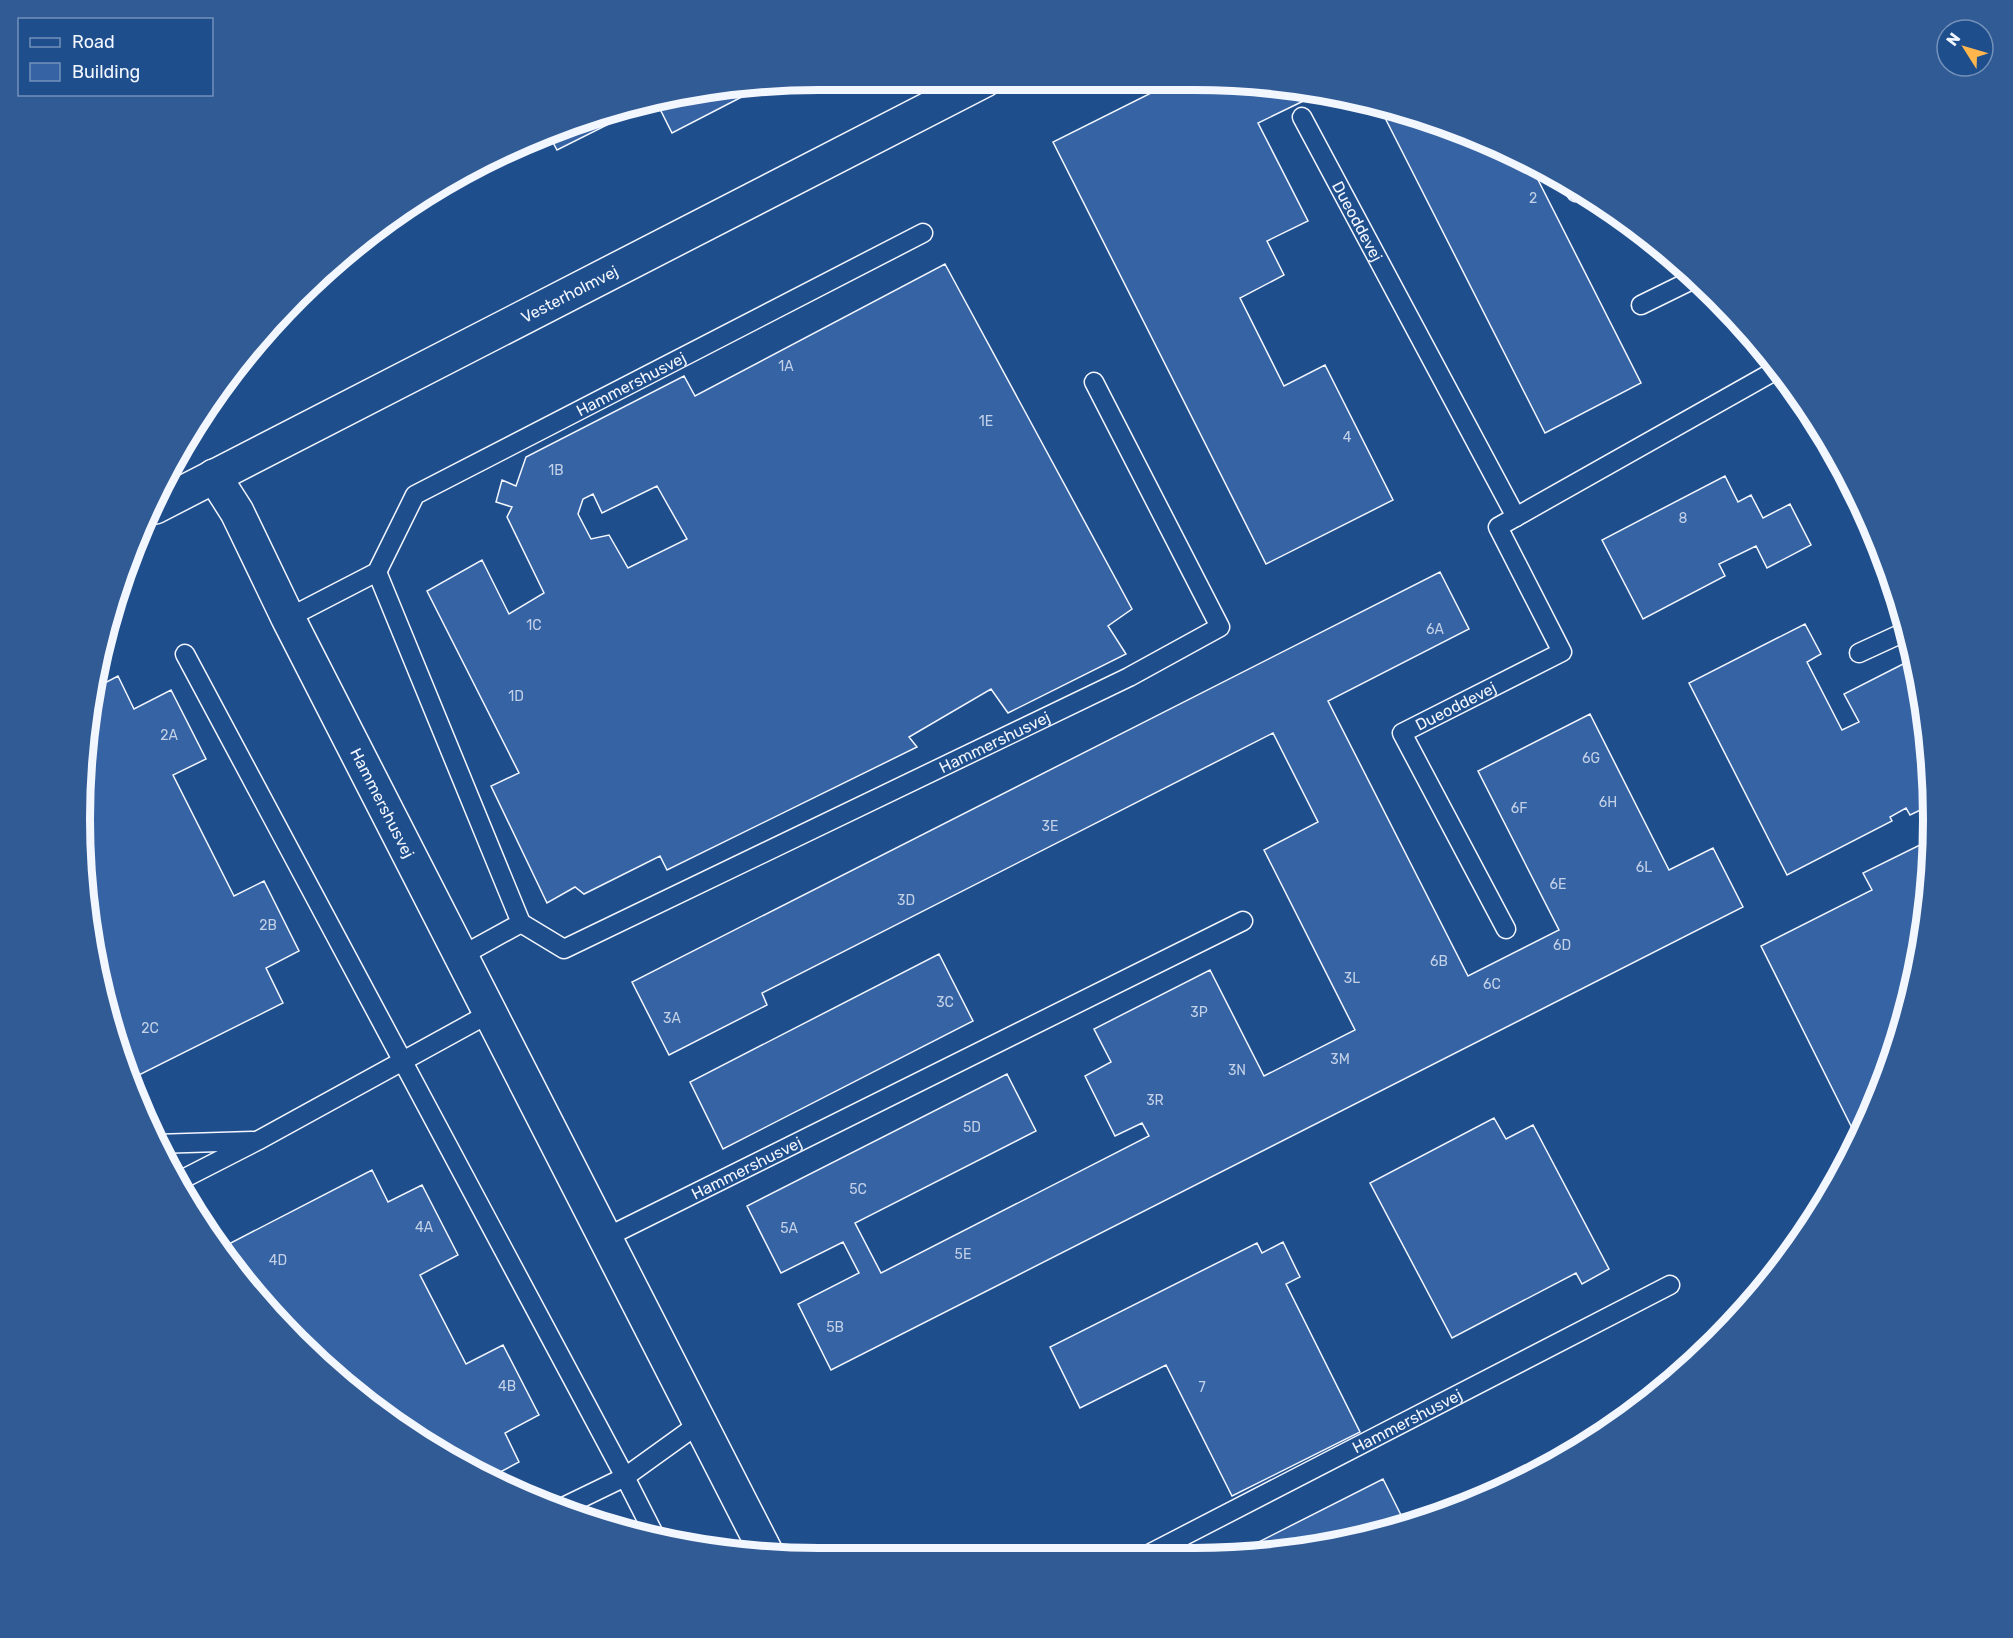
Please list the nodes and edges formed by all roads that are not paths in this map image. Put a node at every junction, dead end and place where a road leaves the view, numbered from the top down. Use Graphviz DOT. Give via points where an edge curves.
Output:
graph roads {
  1 [pos="966,90"];
  2 [pos="1302,117"];
  3 [pos="923,233"];
  4 [pos="1687,282"];
  5 [pos="1641,305"];
  6 [pos="1771,373"];
  7 [pos="1094,382"];
  8 [pos="214,476"];
  9 [pos="162,503"];
  10 [pos="1516,517"];
  11 [pos="377,572"];
  12 [pos="288,618"];
  13 [pos="1899,635"];
  14 [pos="1859,653"];
  15 [pos="185,654"];
  16 [pos="1243,921"];
  17 [pos="521,922"];
  18 [pos="1506,929"];
  19 [pos="461,956"];
  20 [pos="490,1013"];
  21 [pos="401,1062"];
  22 [pos="257,1141"];
  23 [pos="166,1144"];
  24 [pos="185,1178"];
  25 [pos="605,1238"];
  26 [pos="1670,1285"];
  27 [pos="699,1423"];
  28 [pos="625,1477"];
  29 [pos="570,1504"];
  30 [pos="651,1528"];
  31 [pos="762,1545"];
  32 [pos="1160,1548"];
  1 -- 8 [label="street, Vesterholmvej"];
  2 -- 10 [label="lane, Dueoddevej"];
  3 -- 11 [label="lane, Hammershusvej" via="415,495"];
  4 -- 5 [label="lane"];
  6 -- 10 [label="lane, Dueoddevej"];
  7 -- 17 [label="lane, Hammershusvej" via="1220,627 1129,677 564,949"];
  8 -- 9 [label="street, Vesterholmvej"];
  8 -- 12 [label="street, Hammershusvej" via="237,512"];
  10 -- 18 [label="lane, Dueoddevej" via="1498,526 1562,652 1402,734"];
  11 -- 12 [label="lane"];
  11 -- 17 [label="lane"];
  12 -- 19 [label="street, Hammershusvej"];
  13 -- 14 [label="lane"];
  15 -- 21 [label="lane"];
  16 -- 25 [label="lane, Hammershusvej"];
  17 -- 19 [label="lane"];
  19 -- 20 [label="street, Hammershusvej"];
  20 -- 21 [label="lane"];
  20 -- 25 [label="street, Hammershusvej"];
  21 -- 22 [label="lane"];
  21 -- 28 [label="lane"];
  22 -- 23 [label="lane"];
  22 -- 24 [label="lane"];
  25 -- 27 [label="street, Hammershusvej"];
  26 -- 32 [label="lane, Hammershusvej"];
  27 -- 28 [label="lane"];
  27 -- 31 [label="street, Hammershusvej"];
  28 -- 29 [label="lane"];
  28 -- 30 [label="lane"];
}
